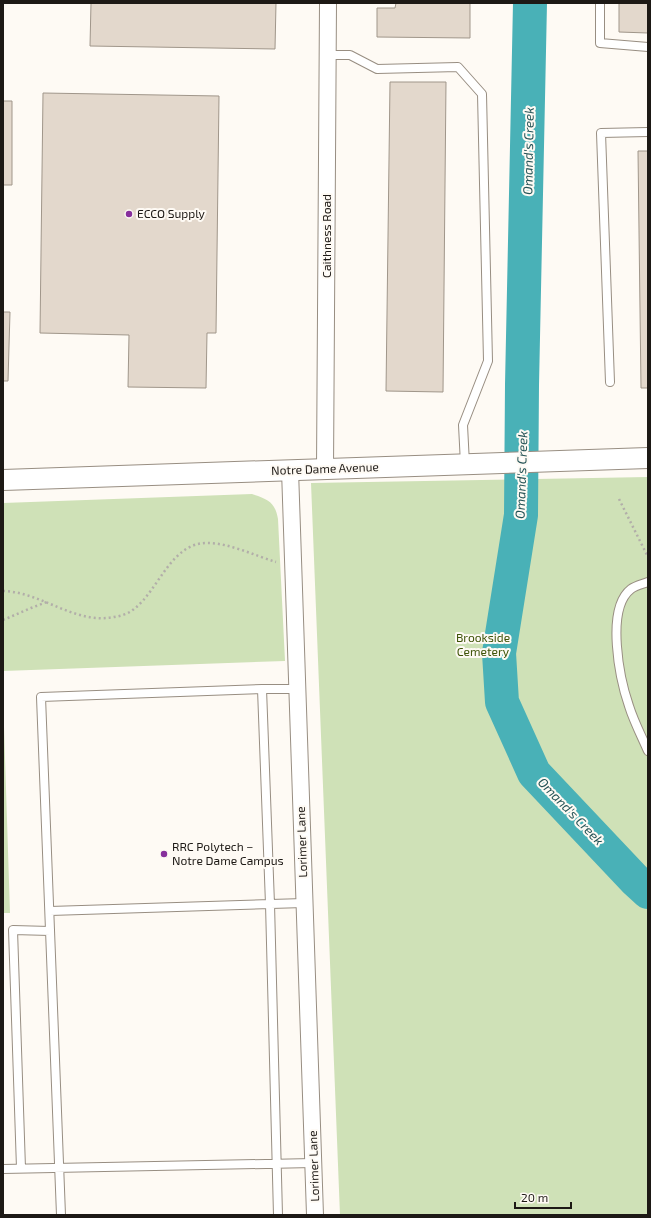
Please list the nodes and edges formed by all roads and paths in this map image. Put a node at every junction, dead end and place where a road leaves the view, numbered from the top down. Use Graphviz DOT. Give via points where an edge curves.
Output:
graph roads {
  1 [pos="328,3"];
  2 [pos="600,3"];
  3 [pos="648,47"];
  4 [pos="328,55"];
  5 [pos="648,132"];
  6 [pos="610,382"];
  7 [pos="648,458"];
  8 [pos="465,464"];
  9 [pos="325,469"];
  10 [pos="290,470"];
  11 [pos="3,480"];
  12 [pos="619,499"];
  13 [pos="648,557"];
  14 [pos="293,566"];
  15 [pos="648,582"];
  16 [pos="3,591"];
  17 [pos="47,602"];
  18 [pos="3,620"];
  19 [pos="262,689"];
  20 [pos="297,689"];
  21 [pos="648,751"];
  22 [pos="304,903"];
  23 [pos="270,904"];
  24 [pos="50,911"];
  25 [pos="50,931"];
  26 [pos="277,1163"];
  27 [pos="314,1163"];
  28 [pos="59,1167"];
  29 [pos="21,1168"];
  30 [pos="3,1169"];
  31 [pos="61,1215"];
  32 [pos="278,1215"];
  33 [pos="315,1215"];
  1 -- 4 [label="street, Caithness Road"];
  2 -- 3 [label="lane" via="600,43"];
  4 -- 8 [label="lane" via="350,55 377,68 458,67 482,94 488,361 463,425"];
  4 -- 9 [label="street, Caithness Road"];
  5 -- 6 [label="lane" via="601,134"];
  7 -- 8 [label="street, Notre Dame Avenue"];
  8 -- 9 [label="street, Notre Dame Avenue"];
  9 -- 10 [label="street, Notre Dame Avenue"];
  10 -- 11 [label="street, Notre Dame Avenue"];
  10 -- 14 [label="street, Lorimer Lane"];
  12 -- 13 [label="path"];
  14 -- 17 [label="path" via="276,563 228,546 196,544 186,548 142,602 126,614 96,618"];
  14 -- 20 [label="street, Lorimer Lane"];
  15 -- 21 [label="lane" via="631,589 624,598 619,612 617,633 619,668 629,707"];
  16 -- 17 [label="path" via="22,593"];
  17 -- 18 [label="path"];
  19 -- 20 [label="lane"];
  19 -- 23 [label="lane"];
  19 -- 24 [label="lane" via="41,697"];
  20 -- 22 [label="street, Lorimer Lane"];
  22 -- 23 [label="lane"];
  22 -- 27 [label="street, Lorimer Lane"];
  23 -- 24 [label="lane"];
  23 -- 26 [label="lane"];
  24 -- 25 [label="lane"];
  25 -- 28 [label="lane"];
  25 -- 29 [label="lane" via="13,930"];
  26 -- 27 [label="lane"];
  26 -- 28 [label="lane"];
  26 -- 32 [label="lane"];
  27 -- 33 [label="street, Lorimer Lane"];
  28 -- 29 [label="lane"];
  28 -- 31 [label="lane"];
  29 -- 30 [label="lane"];
}
